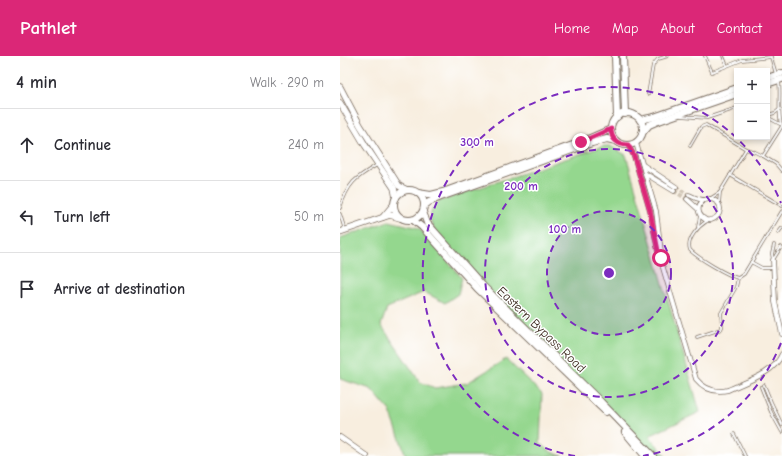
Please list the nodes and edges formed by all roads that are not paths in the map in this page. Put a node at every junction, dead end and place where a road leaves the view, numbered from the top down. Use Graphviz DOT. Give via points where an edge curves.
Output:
graph roads {
  1 [pos="615,56"];
  2 [pos="623,56"];
  3 [pos="668,56"];
  4 [pos="705,56"];
  5 [pos="723,56"];
  6 [pos="771,56"];
  7 [pos="728,66"];
  8 [pos="780,77"];
  9 [pos="770,78"];
  10 [pos="770,82"];
  11 [pos="340,88"];
  12 [pos="734,89"];
  13 [pos="648,94"];
  14 [pos="734,95"];
  15 [pos="340,103"];
  16 [pos="780,108"];
  17 [pos="734,109"];
  18 [pos="626,114"];
  19 [pos="676,115"];
  20 [pos="770,115"];
  21 [pos="617,117"];
  22 [pos="770,118"];
  23 [pos="640,120"];
  24 [pos="360,125"];
  25 [pos="781,126"];
  26 [pos="355,128"];
  27 [pos="611,129"];
  28 [pos="642,133"];
  29 [pos="616,141"];
  30 [pos="636,143"];
  31 [pos="628,145"];
  32 [pos="690,146"];
  33 [pos="746,149"];
  34 [pos="764,156"];
  35 [pos="378,164"];
  36 [pos="642,164"];
  37 [pos="638,167"];
  38 [pos="782,171"];
  39 [pos="645,173"];
  40 [pos="730,175"];
  41 [pos="407,190"];
  42 [pos="720,192"];
  43 [pos="418,193"];
  44 [pos="706,199"];
  45 [pos="395,201"];
  46 [pos="719,204"];
  47 [pos="782,206"];
  48 [pos="340,208"];
  49 [pos="698,208"];
  50 [pos="424,209"];
  51 [pos="782,211"];
  52 [pos="340,214"];
  53 [pos="700,215"];
  54 [pos="383,217"];
  55 [pos="400,218"];
  56 [pos="413,220"];
  57 [pos="708,220"];
  58 [pos="782,228"];
  59 [pos="698,229"];
  60 [pos="342,231"];
  61 [pos="778,233"];
  62 [pos="774,244"];
  63 [pos="781,247"];
  64 [pos="661,258"];
  65 [pos="773,260"];
  66 [pos="751,262"];
  67 [pos="773,268"];
  68 [pos="738,278"];
  69 [pos="782,334"];
  70 [pos="697,337"];
  71 [pos="782,354"];
  72 [pos="780,361"];
  73 [pos="764,385"];
  74 [pos="761,387"];
  75 [pos="782,425"];
  76 [pos="782,432"];
  77 [pos="734,434"];
  78 [pos="340,436"];
  79 [pos="365,456"];
  80 [pos="645,456"];
  81 [pos="653,456"];
  82 [pos="745,456"];
  1 -- 21 [label="main road"];
  2 -- 18 [label="main road"];
  3 -- 13 [label="lane" via="658,59 653,65"];
  4 -- 7 [label="lane" via="712,72"];
  5 -- 7 [label="lane"];
  6 -- 7 [label="lane" via="749,58"];
  6 -- 8 [label="lane"];
  8 -- 9 [label="main road"];
  8 -- 10 [label="main road"];
  8 -- 16 [label="lane"];
  11 -- 24 [label="street"];
  12 -- 23 [label="main road"];
  14 -- 19 [label="main road"];
  15 -- 26 [label="street"];
  16 -- 20 [label="lane"];
  16 -- 25 [label="lane"];
  17 -- 19 [label="lane" via="706,118"];
  18 -- 21 [label="main road"];
  18 -- 23 [label="main road" via="632,114"];
  19 -- 28 [label="main road" via="650,125"];
  21 -- 27 [label="main road"];
  22 -- 25 [label="lane"];
  23 -- 28 [label="main road"];
  24 -- 26 [label="street"];
  24 -- 41 [label="street" via="396,181"];
  25 -- 34 [label="lane"];
  26 -- 35 [label="street"];
  27 -- 29 [label="main road"];
  27 -- 43 [label="main road" via="432,196"];
  28 -- 30 [label="main road"];
  29 -- 31 [label="main road"];
  29 -- 50 [label="main road" via="609,138 592,143 441,197 429,202"];
  30 -- 31 [label="main road"];
  30 -- 36 [label="street"];
  31 -- 37 [label="street"];
  32 -- 33 [label="lane" via="701,127 706,125"];
  33 -- 34 [label="lane"];
  33 -- 40 [label="lane"];
  34 -- 38 [label="lane"];
  35 -- 45 [label="street" via="394,188"];
  35 -- 48 [label="lane" via="351,183"];
  36 -- 39 [label="street"];
  36 -- 39 [label="street" via="675,189"];
  37 -- 39 [label="street"];
  37 -- 64 [label="street"];
  39 -- 64 [label="street" via="656,211"];
  40 -- 42 [label="lane"];
  40 -- 47 [label="lane"];
  41 -- 43 [label="main road"];
  41 -- 45 [label="main road"];
  42 -- 44 [label="lane"];
  42 -- 46 [label="lane"];
  43 -- 50 [label="main road" via="423,198"];
  44 -- 46 [label="street" via="715,200"];
  44 -- 49 [label="street"];
  44 -- 49 [label="street" via="688,197"];
  45 -- 54 [label="street"];
  45 -- 55 [label="main road" via="395,211"];
  46 -- 57 [label="street" via="719,215 714,220"];
  49 -- 53 [label="street"];
  50 -- 56 [label="main road" via="420,217"];
  50 -- 81 [label="main road, Eastern Bypass Road" via="427,223 478,281"];
  51 -- 66 [label="lane"];
  52 -- 60 [label="lane"];
  53 -- 57 [label="street"];
  53 -- 59 [label="lane"];
  54 -- 55 [label="street" via="390,215"];
  54 -- 60 [label="street"];
  55 -- 56 [label="main road"];
  56 -- 80 [label="main road, Eastern Bypass Road" via="477,288 625,432"];
  57 -- 59 [label="lane"];
  58 -- 61 [label="lane"];
  59 -- 68 [label="lane" via="689,243 690,250"];
  62 -- 65 [label="lane"];
  63 -- 65 [label="lane"];
  64 -- 72 [label="street" via="696,379 700,384 710,390 723,392 769,371"];
  65 -- 67 [label="street"];
  66 -- 67 [label="lane" via="762,268"];
  66 -- 68 [label="lane" via="744,274"];
  67 -- 69 [label="street" via="775,302"];
  68 -- 70 [label="lane" via="736,287 720,313 721,329"];
  71 -- 72 [label="street"];
  73 -- 75 [label="lane"];
  74 -- 76 [label="lane"];
  77 -- 82 [label="lane"];
  78 -- 79 [label="street"];
}
